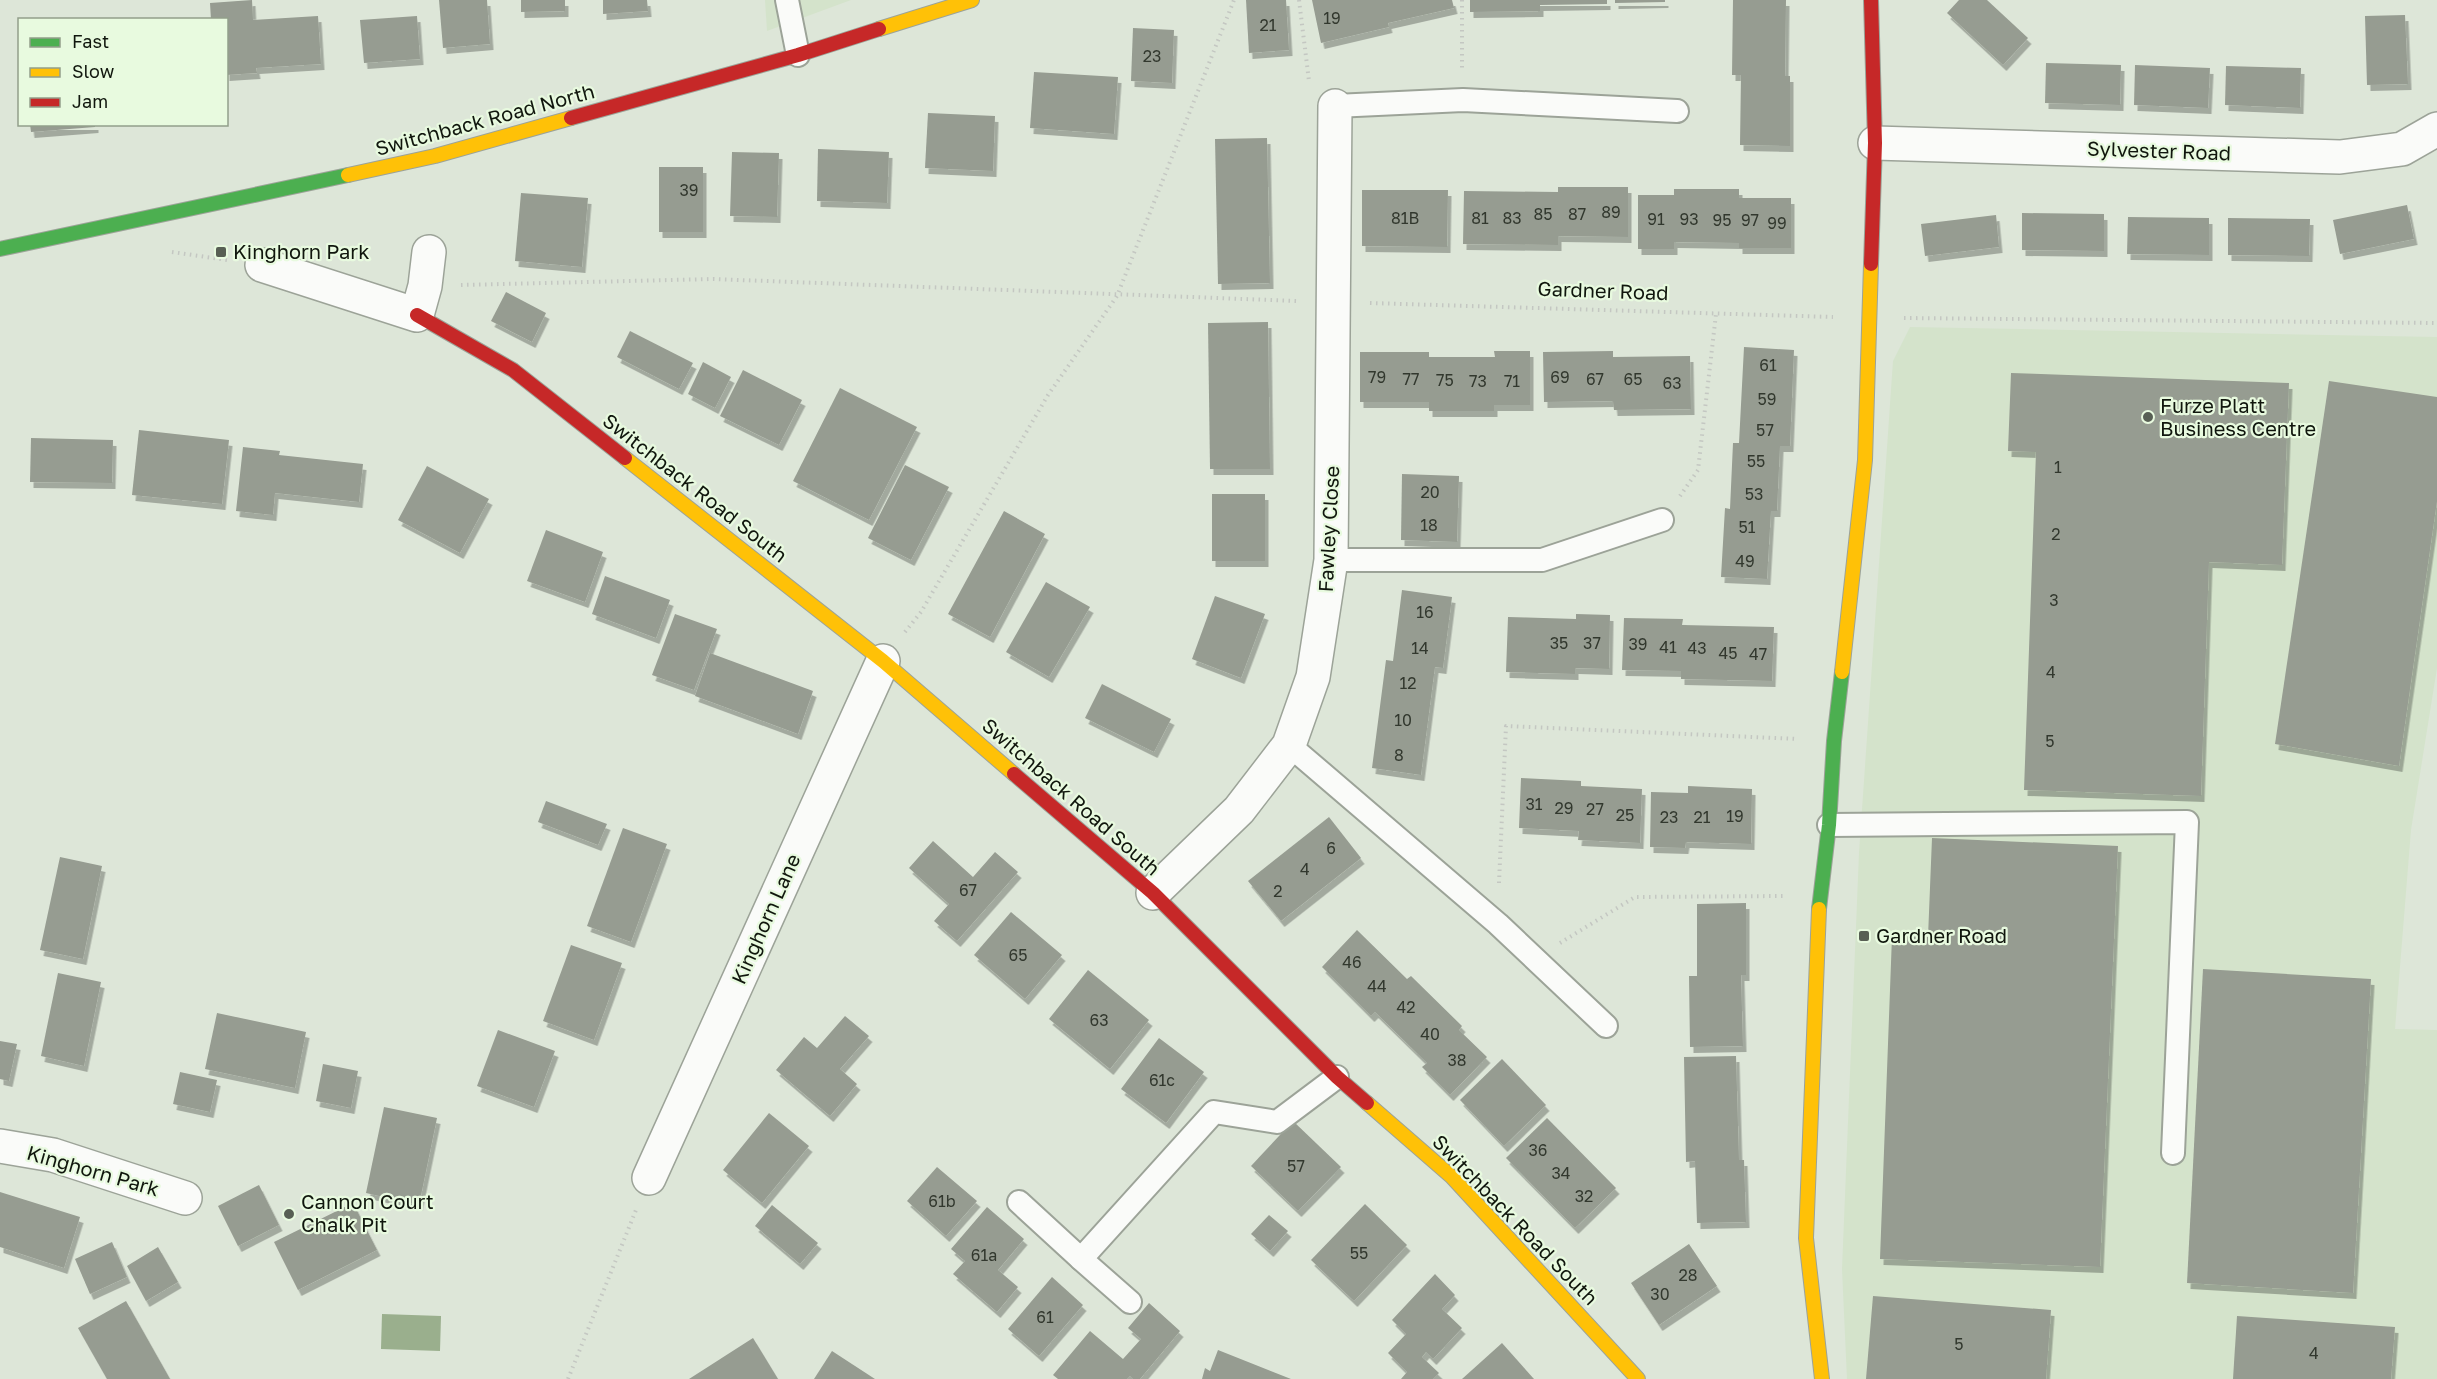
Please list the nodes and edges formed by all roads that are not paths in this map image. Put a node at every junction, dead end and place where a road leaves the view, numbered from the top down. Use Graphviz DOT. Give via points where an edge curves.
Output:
graph roads {
  1 [pos="787,0"];
  2 [pos="972,0"];
  3 [pos="1871,0"];
  4 [pos="798,55"];
  5 [pos="1335,106"];
  6 [pos="1677,111"];
  7 [pos="2437,129"];
  8 [pos="1875,143"];
  9 [pos="0,249"];
  10 [pos="429,252"];
  11 [pos="262,265"];
  12 [pos="421,301"];
  13 [pos="1662,520"];
  14 [pos="1331,560"];
  15 [pos="883,661"];
  16 [pos="1289,746"];
  17 [pos="1829,825"];
  18 [pos="1153,893"];
  19 [pos="1606,1026"];
  20 [pos="1337,1077"];
  21 [pos="0,1146"];
  22 [pos="2173,1153"];
  23 [pos="649,1178"];
  24 [pos="185,1198"];
  25 [pos="1019,1202"];
  26 [pos="1081,1259"];
  27 [pos="1131,1302"];
  28 [pos="1638,1379"];
  29 [pos="1822,1379"];
  1 -- 4 [label="lane"];
  2 -- 4 [label="street, Switchback Road North"];
  3 -- 8 [label="street"];
  4 -- 9 [label="street, Switchback Road North" via="435,156"];
  5 -- 6 [label="lane" via="1463,100"];
  5 -- 14 [label="street, Fawley Close"];
  7 -- 8 [label="street, Sylvester Road" via="2402,149 2340,157"];
  8 -- 17 [label="street" via="1865,460 1834,741"];
  10 -- 12 [label="street"];
  11 -- 12 [label="street"];
  12 -- 15 [label="street, Switchback Road South"];
  13 -- 14 [label="lane" via="1542,560"];
  14 -- 16 [label="street, Fawley Close" via="1313,677"];
  15 -- 18 [label="street, Switchback Road South"];
  15 -- 23 [label="street, Kinghorn Lane"];
  16 -- 18 [label="street, Fawley Close" via="1239,810"];
  16 -- 19 [label="lane" via="1497,924"];
  17 -- 22 [label="lane" via="2187,822"];
  17 -- 29 [label="street" via="1820,896 1806,1238"];
  18 -- 20 [label="street, Switchback Road South"];
  20 -- 26 [label="lane" via="1277,1122 1214,1112"];
  20 -- 28 [label="street, Switchback Road South" via="1452,1177"];
  21 -- 24 [label="street, Kinghorn Park" via="53,1155"];
  25 -- 26 [label="lane"];
  26 -- 27 [label="lane"];
}
